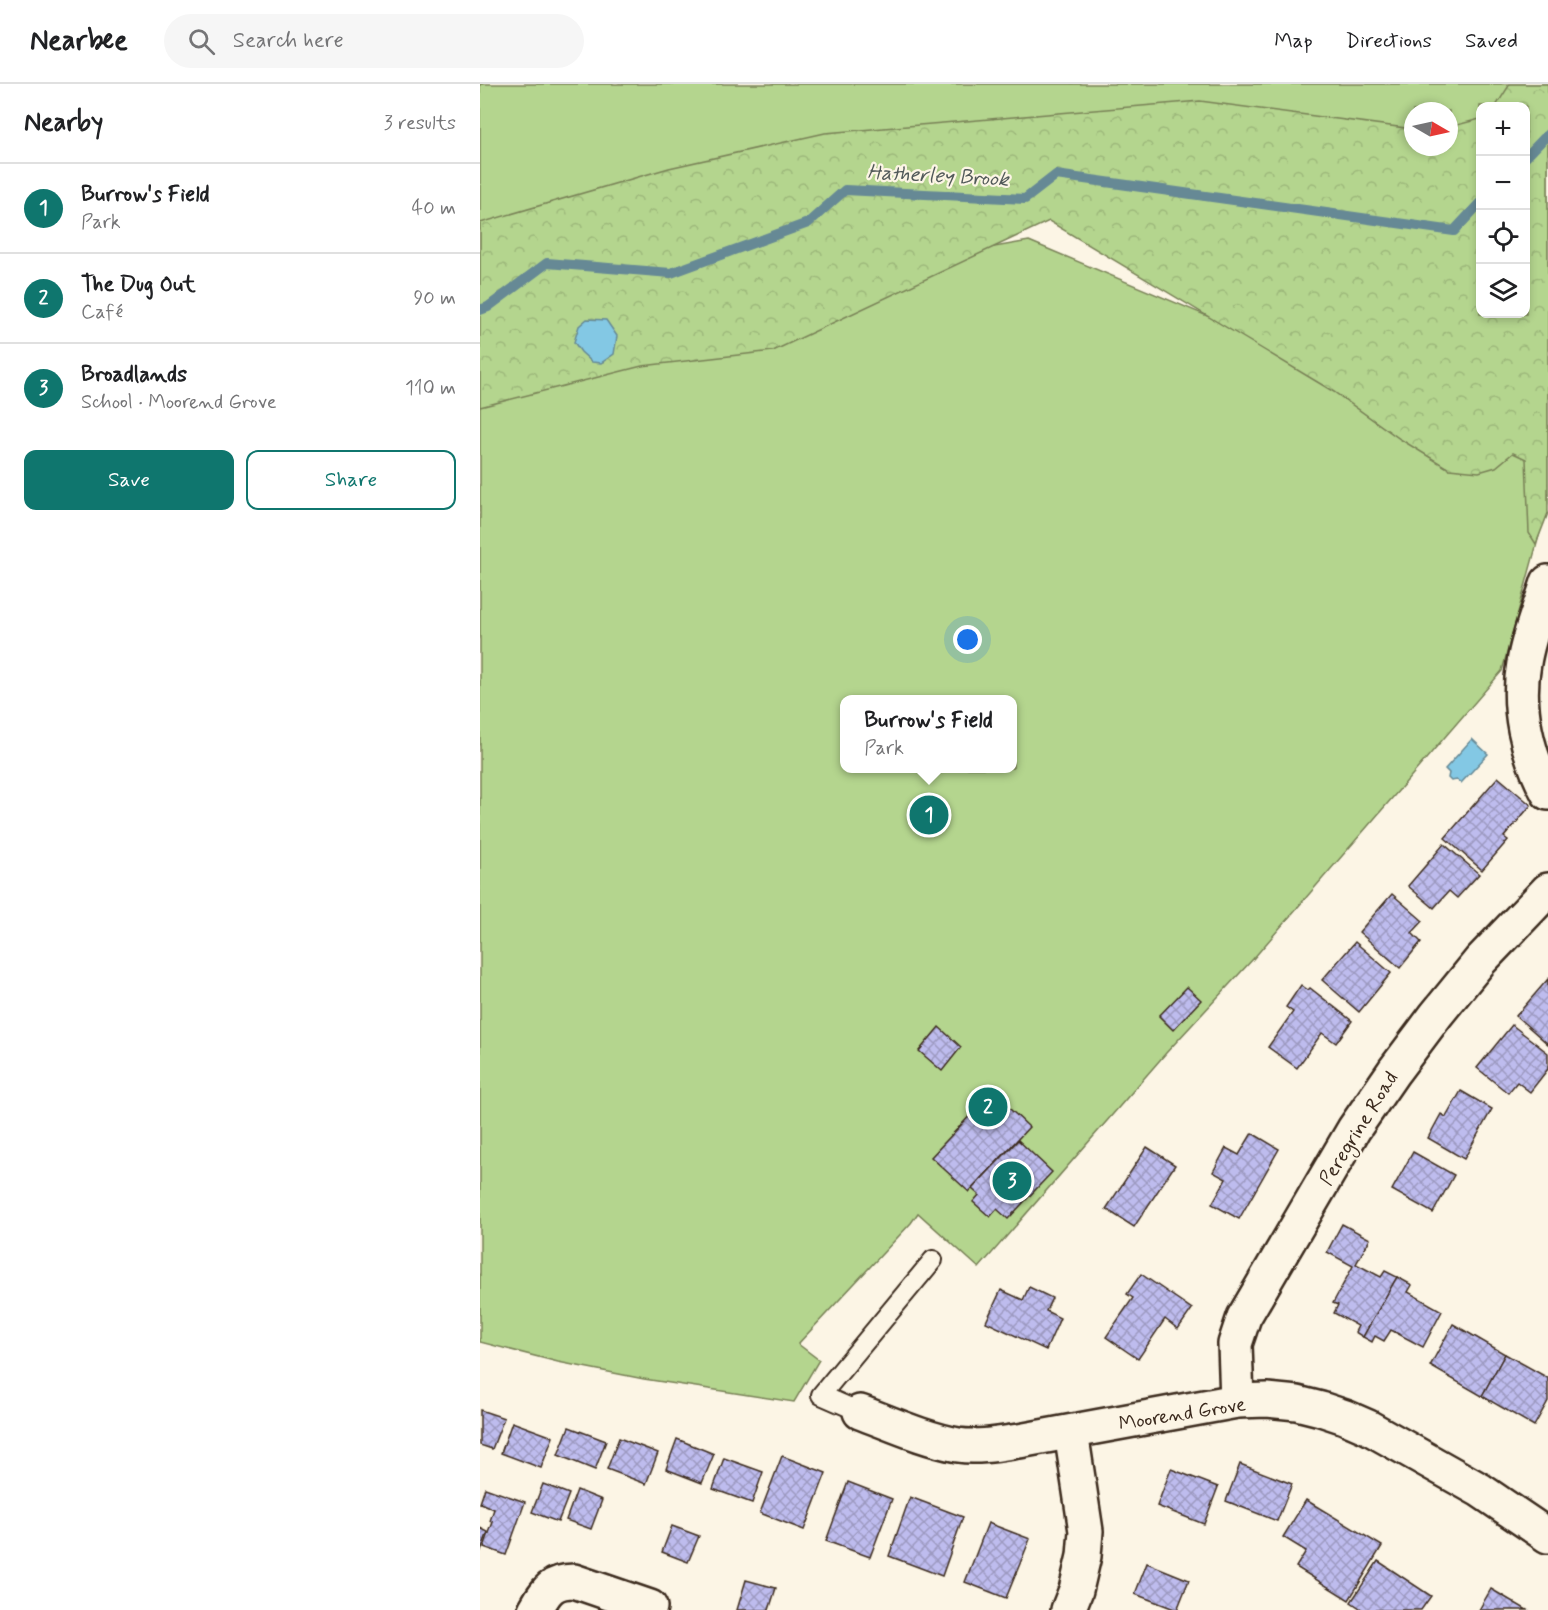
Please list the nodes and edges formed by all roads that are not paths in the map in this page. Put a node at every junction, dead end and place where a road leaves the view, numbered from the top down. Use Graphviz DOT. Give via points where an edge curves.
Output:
graph roads {
  1 [pos="1548,582"];
  2 [pos="1548,794"];
  3 [pos="1548,890"];
  4 [pos="933,1260"];
  5 [pos="1237,1401"];
  6 [pos="860,1412"];
  7 [pos="1071,1432"];
  8 [pos="1548,1536"];
  9 [pos="650,1607"];
  10 [pos="536,1610"];
  11 [pos="1068,1610"];
  1 -- 2 [label="street" via="1524,662 1522,688 1528,746"];
  3 -- 5 [label="street, Peregrine Road" via="1480,961 1436,1015 1354,1129 1244,1317 1235,1344"];
  4 -- 6 [label="lane" via="821,1395"];
  5 -- 7 [label="street, Moorend Grove"];
  5 -- 8 [label="street, Moorend Grove" via="1297,1403 1345,1417 1480,1490"];
  6 -- 7 [label="street, Moorend Grove" via="959,1445 986,1445"];
  7 -- 11 [label="street" via="1086,1531 1084,1556"];
  9 -- 10 [label="street" via="564,1581 546,1592"];
}
